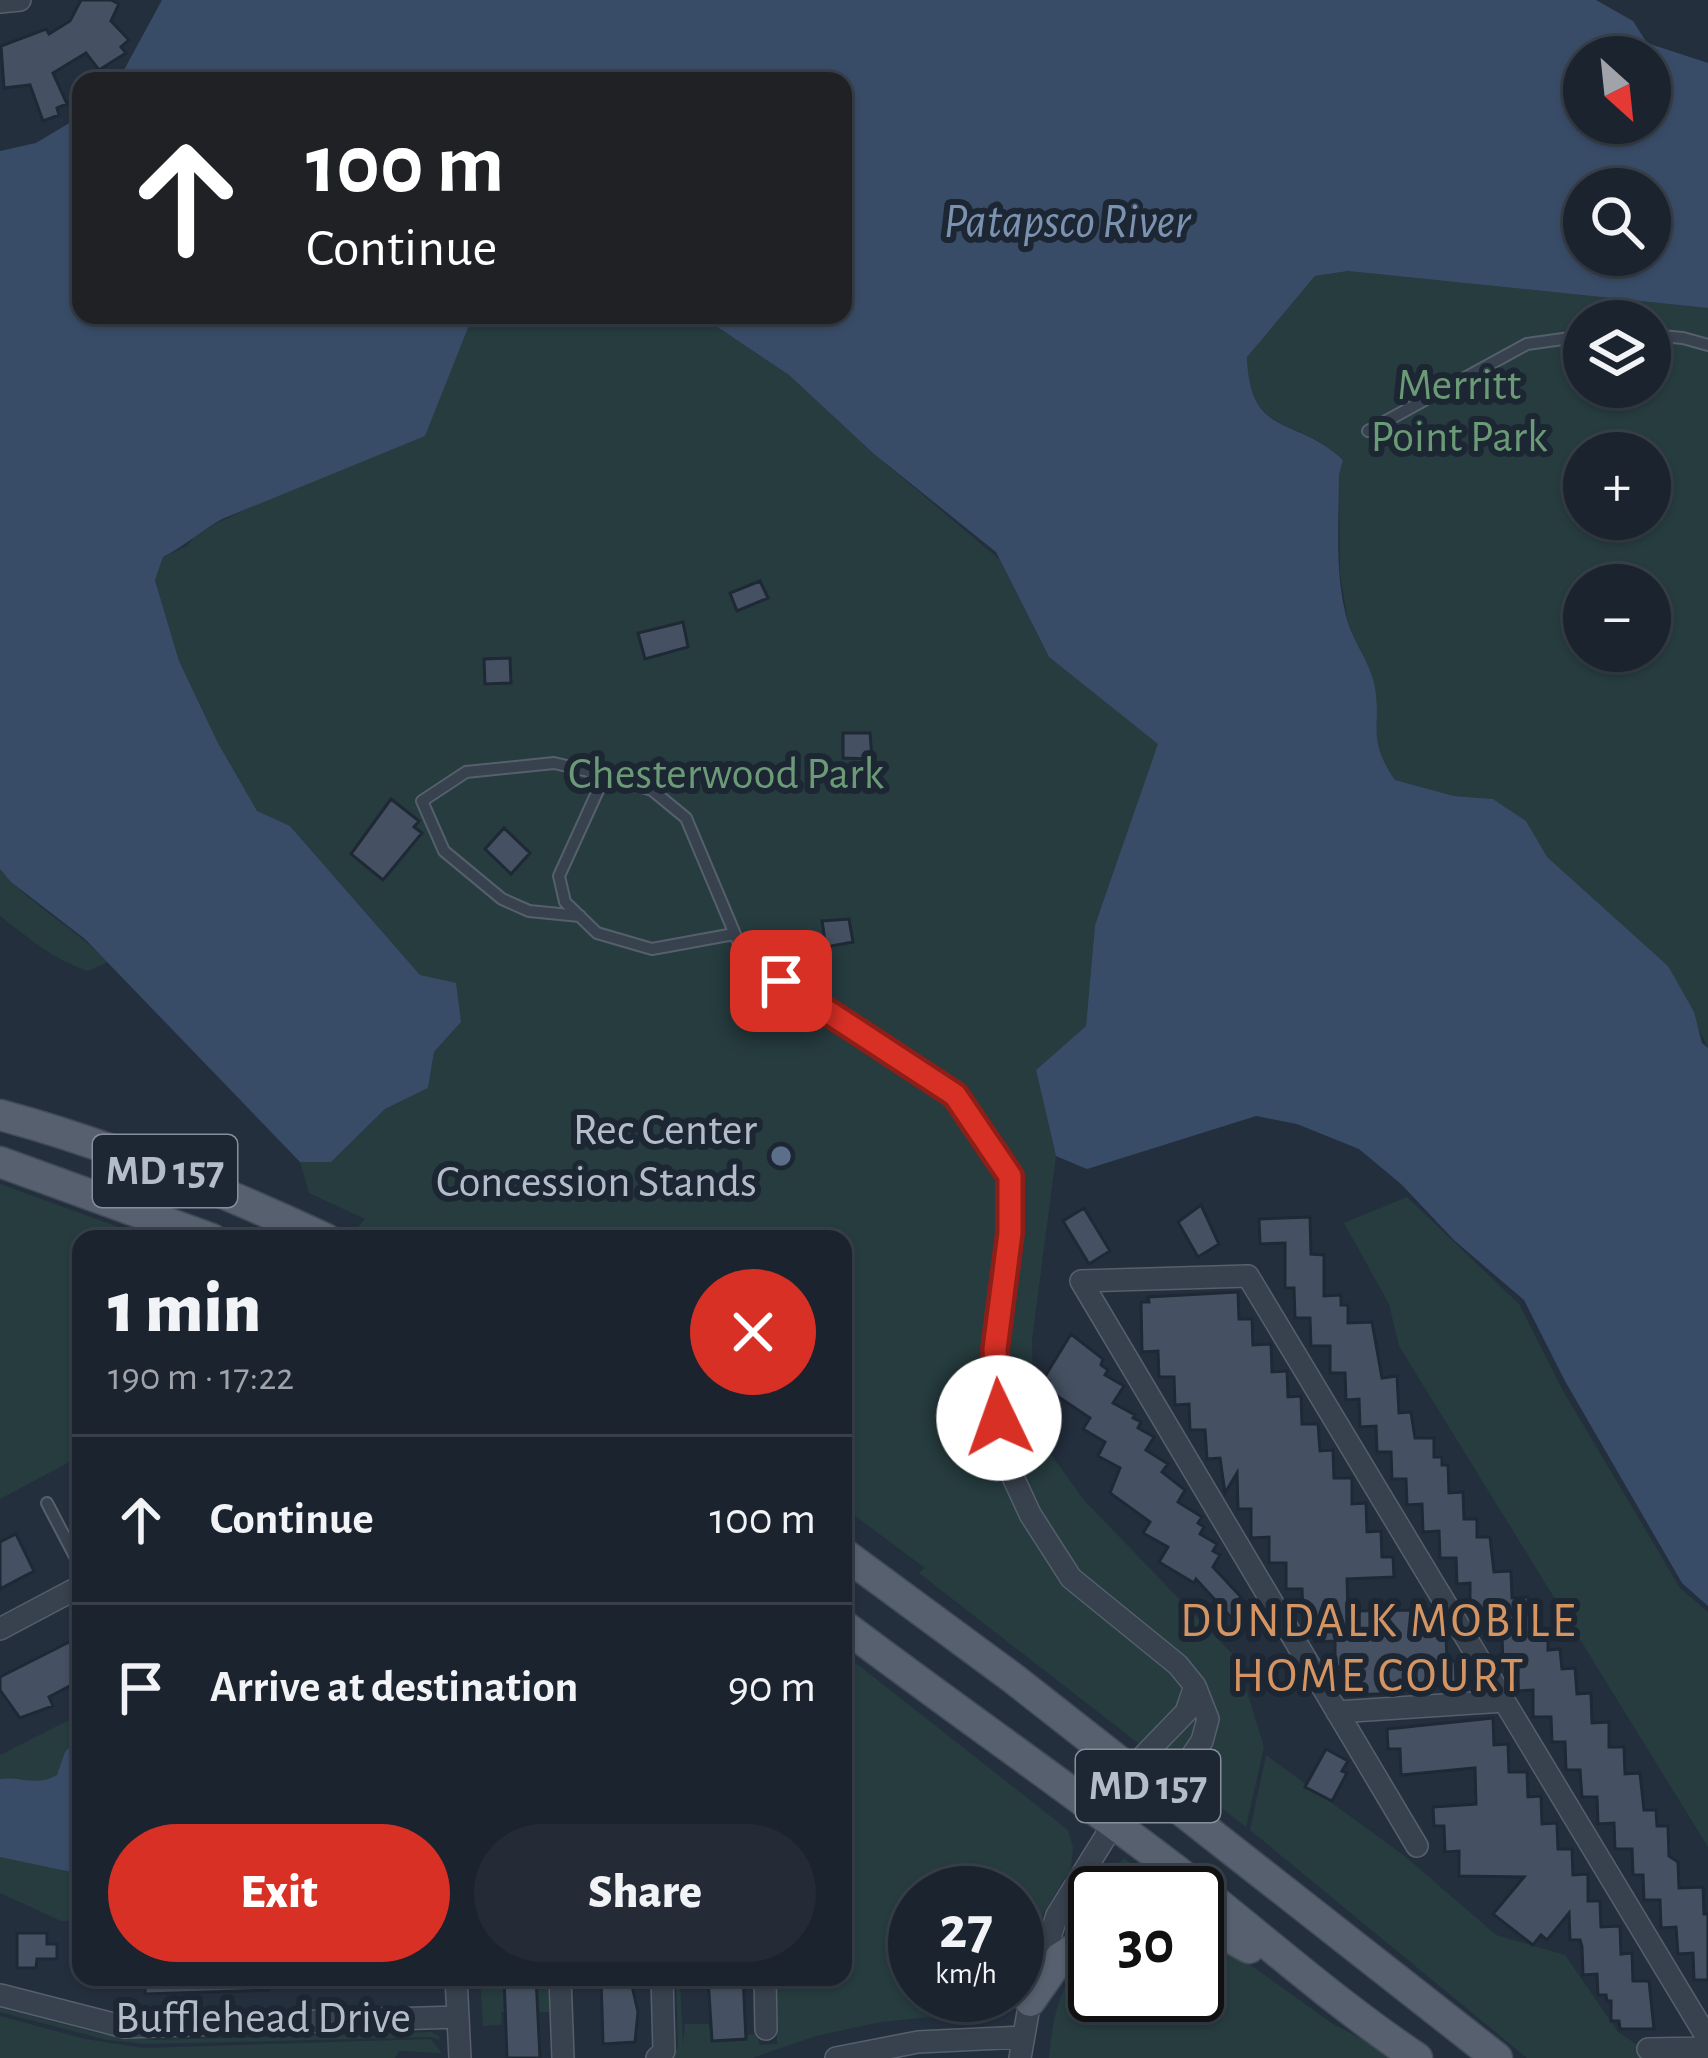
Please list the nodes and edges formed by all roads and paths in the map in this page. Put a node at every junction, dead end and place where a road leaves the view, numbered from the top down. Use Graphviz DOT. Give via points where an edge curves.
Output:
graph roads {
  1 [pos="20,0"];
  2 [pos="0,2"];
  3 [pos="1671,337"];
  4 [pos="1563,338"];
  5 [pos="1708,345"];
  6 [pos="1368,431"];
  7 [pos="605,775"];
  8 [pos="580,916"];
  9 [pos="734,934"];
  10 [pos="0,1115"];
  11 [pos="977,1128"];
  12 [pos="0,1162"];
  13 [pos="187,1230"];
  14 [pos="305,1230"];
  15 [pos="46,1503"];
  16 [pos="72,1551"];
  17 [pos="852,1560"];
  18 [pos="72,1591"];
  19 [pos="0,1629"];
  20 [pos="852,1631"];
  21 [pos="1195,1686"];
  22 [pos="1504,1701"];
  23 [pos="1337,1712"];
  24 [pos="1128,1772"];
  25 [pos="1164,1797"];
  26 [pos="1114,1823"];
  27 [pos="1417,1846"];
  28 [pos="1224,1931"];
  29 [pos="1068,1953"];
  30 [pos="1044,1956"];
  31 [pos="1044,1981"];
  32 [pos="456,1986"];
  33 [pos="560,1986"];
  34 [pos="662,1986"];
  35 [pos="765,1986"];
  36 [pos="0,1995"];
  37 [pos="458,2017"];
  38 [pos="1361,2019"];
  39 [pos="766,2029"];
  40 [pos="1708,2044"];
  41 [pos="1021,2048"];
  42 [pos="1648,2049"];
  43 [pos="1493,2055"];
  44 [pos="460,2058"];
  45 [pos="562,2058"];
  46 [pos="657,2058"];
  47 [pos="836,2058"];
  48 [pos="1417,2058"];
  1 -- 2 [label="street"];
  3 -- 5 [label="lane"];
  4 -- 6 [label="lane" via="1506,354"];
  7 -- 8 [label="lane" via="559,876"];
  7 -- 8 [label="lane" via="554,763 466,772 422,801 443,851 502,899"];
  7 -- 9 [label="lane" via="652,790 686,818"];
  8 -- 9 [label="lane" via="597,933 652,949"];
  9 -- 11 [label="lane" via="745,958 955,1095"];
  10 -- 14 [label="main road, MD 157" via="181,1176"];
  11 -- 21 [label="street" via="1003,1162 1013,1194 995,1349 1013,1477 1071,1578"];
  12 -- 13 [label="main road, MD 157"];
  15 -- 16 [label="lane"];
  17 -- 24 [label="main road, MD 157"];
  18 -- 19 [label="street"];
  20 -- 26 [label="main road, MD 157"];
  21 -- 24 [label="street" via="1186,1712"];
  21 -- 25 [label="street" via="1207,1727"];
  22 -- 23 [label="street"];
  22 -- 23 [label="street" via="1248,1276 1081,1282"];
  22 -- 40 [label="street"];
  23 -- 27 [label="street"];
  24 -- 25 [label="main road, MD 157"];
  24 -- 26 [label="street"];
  25 -- 26 [label="street"];
  25 -- 43 [label="main road, MD 157"];
  26 -- 30 [label="street" via="1057,1915"];
  26 -- 38 [label="main road, MD 157"];
  28 -- 38 [label="main road" via="1294,1984"];
  29 -- 31 [label="main road"];
  32 -- 37 [label="street"];
  33 -- 45 [label="street"];
  34 -- 46 [label="street" via="664,2051"];
  35 -- 39 [label="street"];
  36 -- 37 [label="street, Bufflehead Drive" via="125,2026"];
  37 -- 44 [label="street"];
  38 -- 48 [label="main road, MD 157"];
  40 -- 42 [label="street"];
  41 -- 47 [label="street" via="918,2042"];
}
